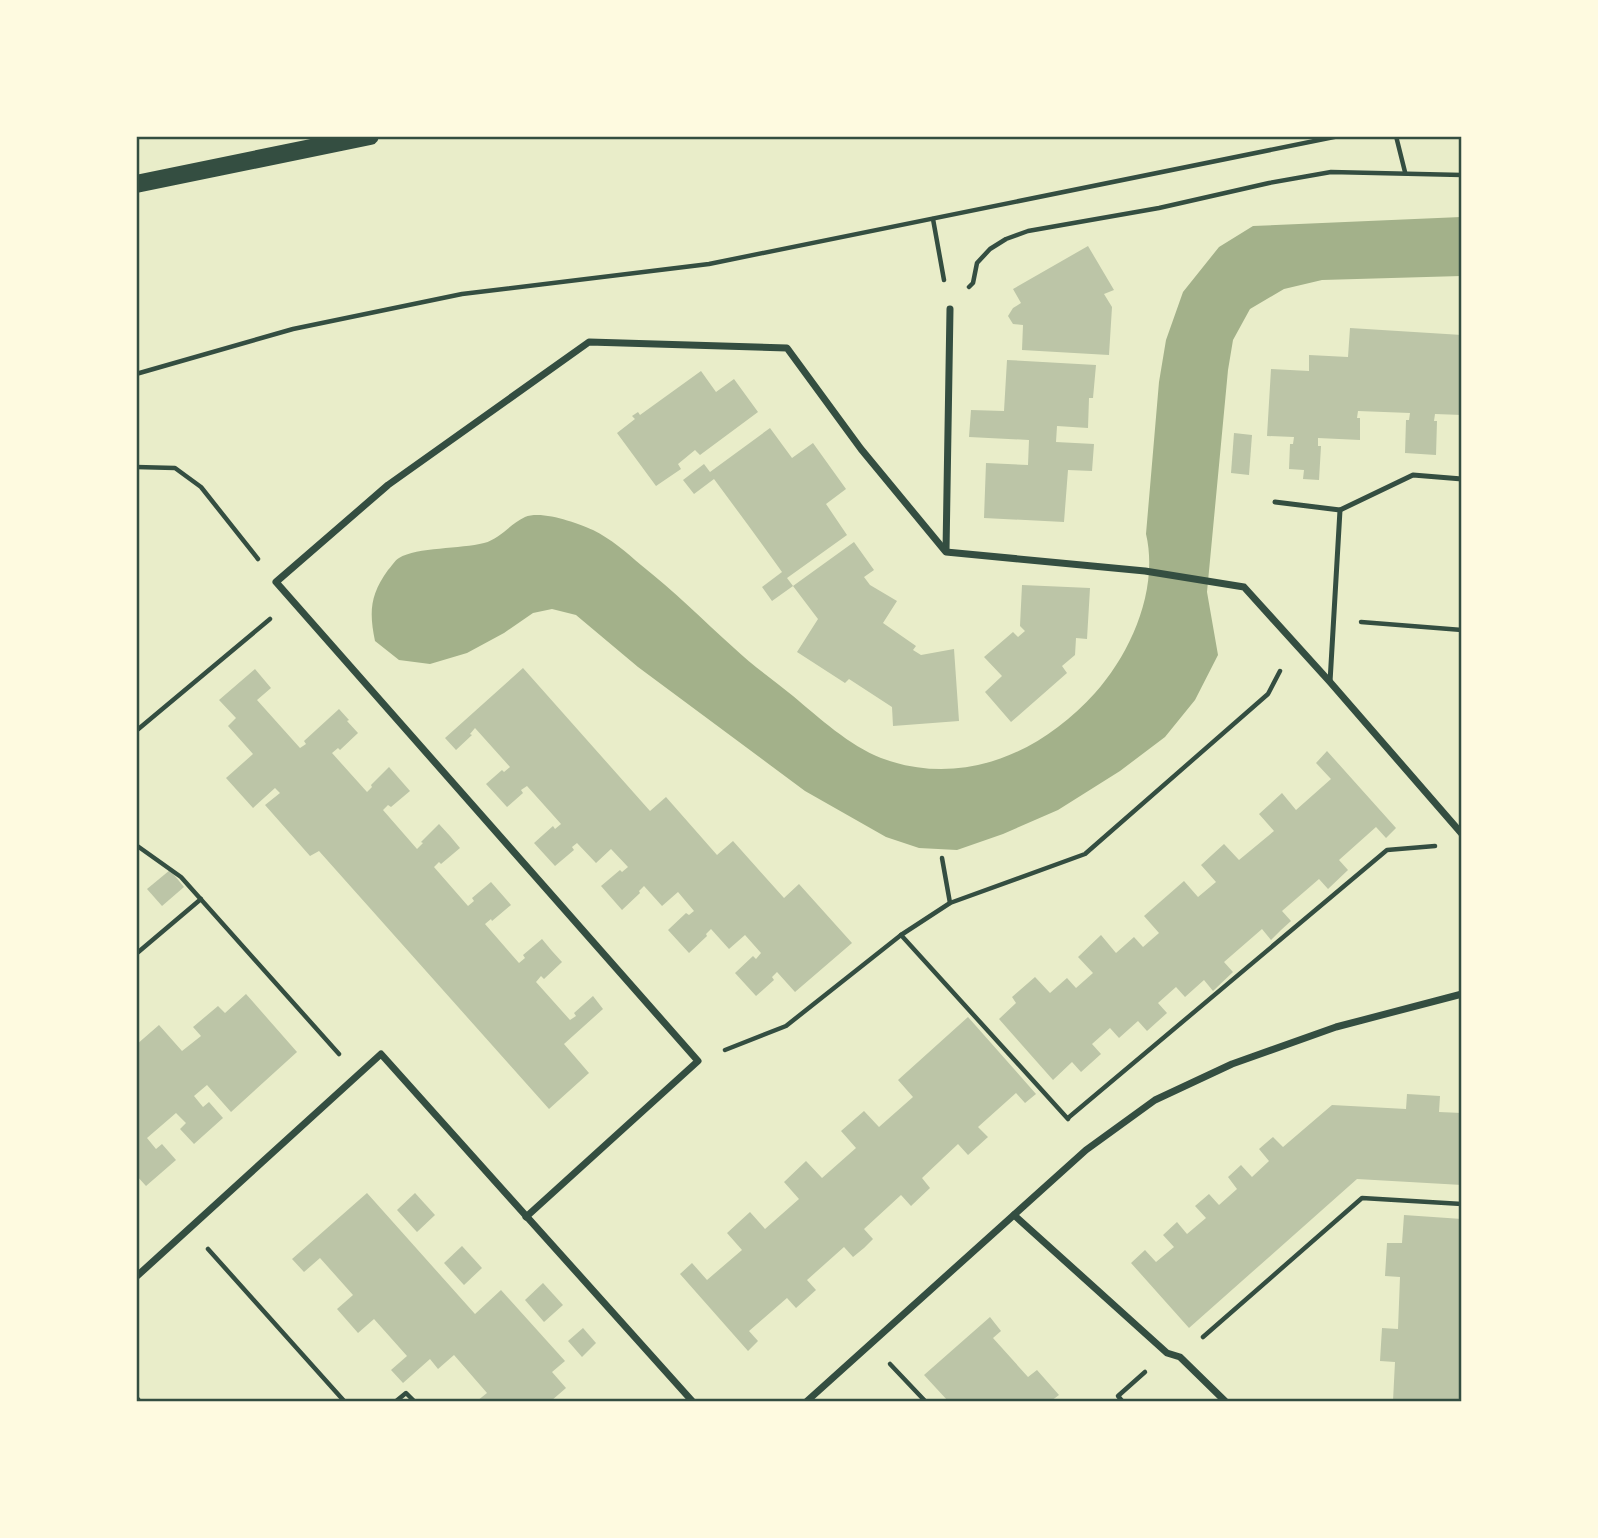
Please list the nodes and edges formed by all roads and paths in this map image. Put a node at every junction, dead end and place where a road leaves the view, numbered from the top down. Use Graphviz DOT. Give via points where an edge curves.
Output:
graph roads {
  1 [pos="370,136"];
  2 [pos="1339,136"];
  3 [pos="1395,136"];
  4 [pos="1405,172"];
  5 [pos="1461,175"];
  6 [pos="136,184"];
  7 [pos="933,219"];
  8 [pos="950,309"];
  9 [pos="136,374"];
  10 [pos="136,467"];
  11 [pos="1461,479"];
  12 [pos="1275,502"];
  13 [pos="1340,510"];
  14 [pos="946,552"];
  15 [pos="276,582"];
  16 [pos="292,601"];
  17 [pos="1334,620"];
  18 [pos="1461,630"];
  19 [pos="1295,643"];
  20 [pos="1330,682"];
  21 [pos="136,732"];
  22 [pos="1461,834"];
  23 [pos="136,845"];
  24 [pos="1437,846"];
  25 [pos="942,858"];
  26 [pos="201,899"];
  27 [pos="950,903"];
  28 [pos="901,935"];
  29 [pos="136,954"];
  30 [pos="1461,994"];
  31 [pos="698,1061"];
  32 [pos="358,1075"];
  33 [pos="1068,1118"];
  34 [pos="1086,1150"];
  35 [pos="1461,1204"];
  36 [pos="1014,1215"];
  37 [pos="526,1217"];
  38 [pos="190,1228"];
  39 [pos="136,1277"];
  40 [pos="871,1343"];
  41 [pos="1167,1353"];
  42 [pos="1180,1357"];
  43 [pos="136,1397"];
  44 [pos="140,1402"];
  45 [pos="345,1402"];
  46 [pos="395,1402"];
  47 [pos="415,1402"];
  48 [pos="693,1402"];
  49 [pos="806,1402"];
  50 [pos="926,1402"];
  51 [pos="1123,1402"];
  52 [pos="1226,1402"];
  1 -- 6 [label="main road"];
  2 -- 7 [label="path"];
  3 -- 4 [label="path"];
  4 -- 5 [label="path"];
  4 -- 8 [label="path" via="1331,172 1028,231 990,249 977,263 973,283"];
  7 -- 8 [label="path"];
  7 -- 9 [label="path" via="709,264 462,294 293,329"];
  8 -- 14 [label="street"];
  10 -- 15 [label="path" via="175,468 201,487"];
  11 -- 13 [label="lane" via="1413,475"];
  12 -- 13 [label="lane"];
  13 -- 17 [label="lane"];
  14 -- 15 [label="street" via="861,449 787,348 589,341 388,485"];
  14 -- 19 [label="street" via="1145,571 1244,587"];
  15 -- 16 [label="street"];
  16 -- 21 [label="path"];
  16 -- 31 [label="street"];
  17 -- 18 [label="path"];
  17 -- 20 [label="lane"];
  19 -- 20 [label="street"];
  19 -- 27 [label="path" via="1268,694 1085,854"];
  20 -- 22 [label="street"];
  23 -- 26 [label="path" via="181,877"];
  24 -- 33 [label="path" via="1387,850"];
  25 -- 27 [label="path"];
  26 -- 29 [label="path"];
  26 -- 32 [label="path"];
  27 -- 28 [label="path"];
  28 -- 31 [label="path" via="786,1026"];
  28 -- 33 [label="path"];
  30 -- 34 [label="street" via="1336,1027 1232,1064 1156,1100"];
  31 -- 37 [label="street"];
  32 -- 37 [label="street" via="381,1055"];
  32 -- 38 [label="street"];
  33 -- 34 [label="path"];
  34 -- 36 [label="street"];
  35 -- 42 [label="path" via="1362,1198"];
  36 -- 40 [label="street"];
  36 -- 41 [label="street"];
  37 -- 48 [label="street"];
  38 -- 39 [label="street"];
  38 -- 45 [label="path"];
  40 -- 49 [label="street"];
  40 -- 50 [label="path"];
  41 -- 42 [label="street"];
  41 -- 51 [label="path" via="1118,1395"];
  42 -- 52 [label="street"];
  43 -- 44 [label="path"];
  46 -- 47 [label="path" via="407,1393"];
}
